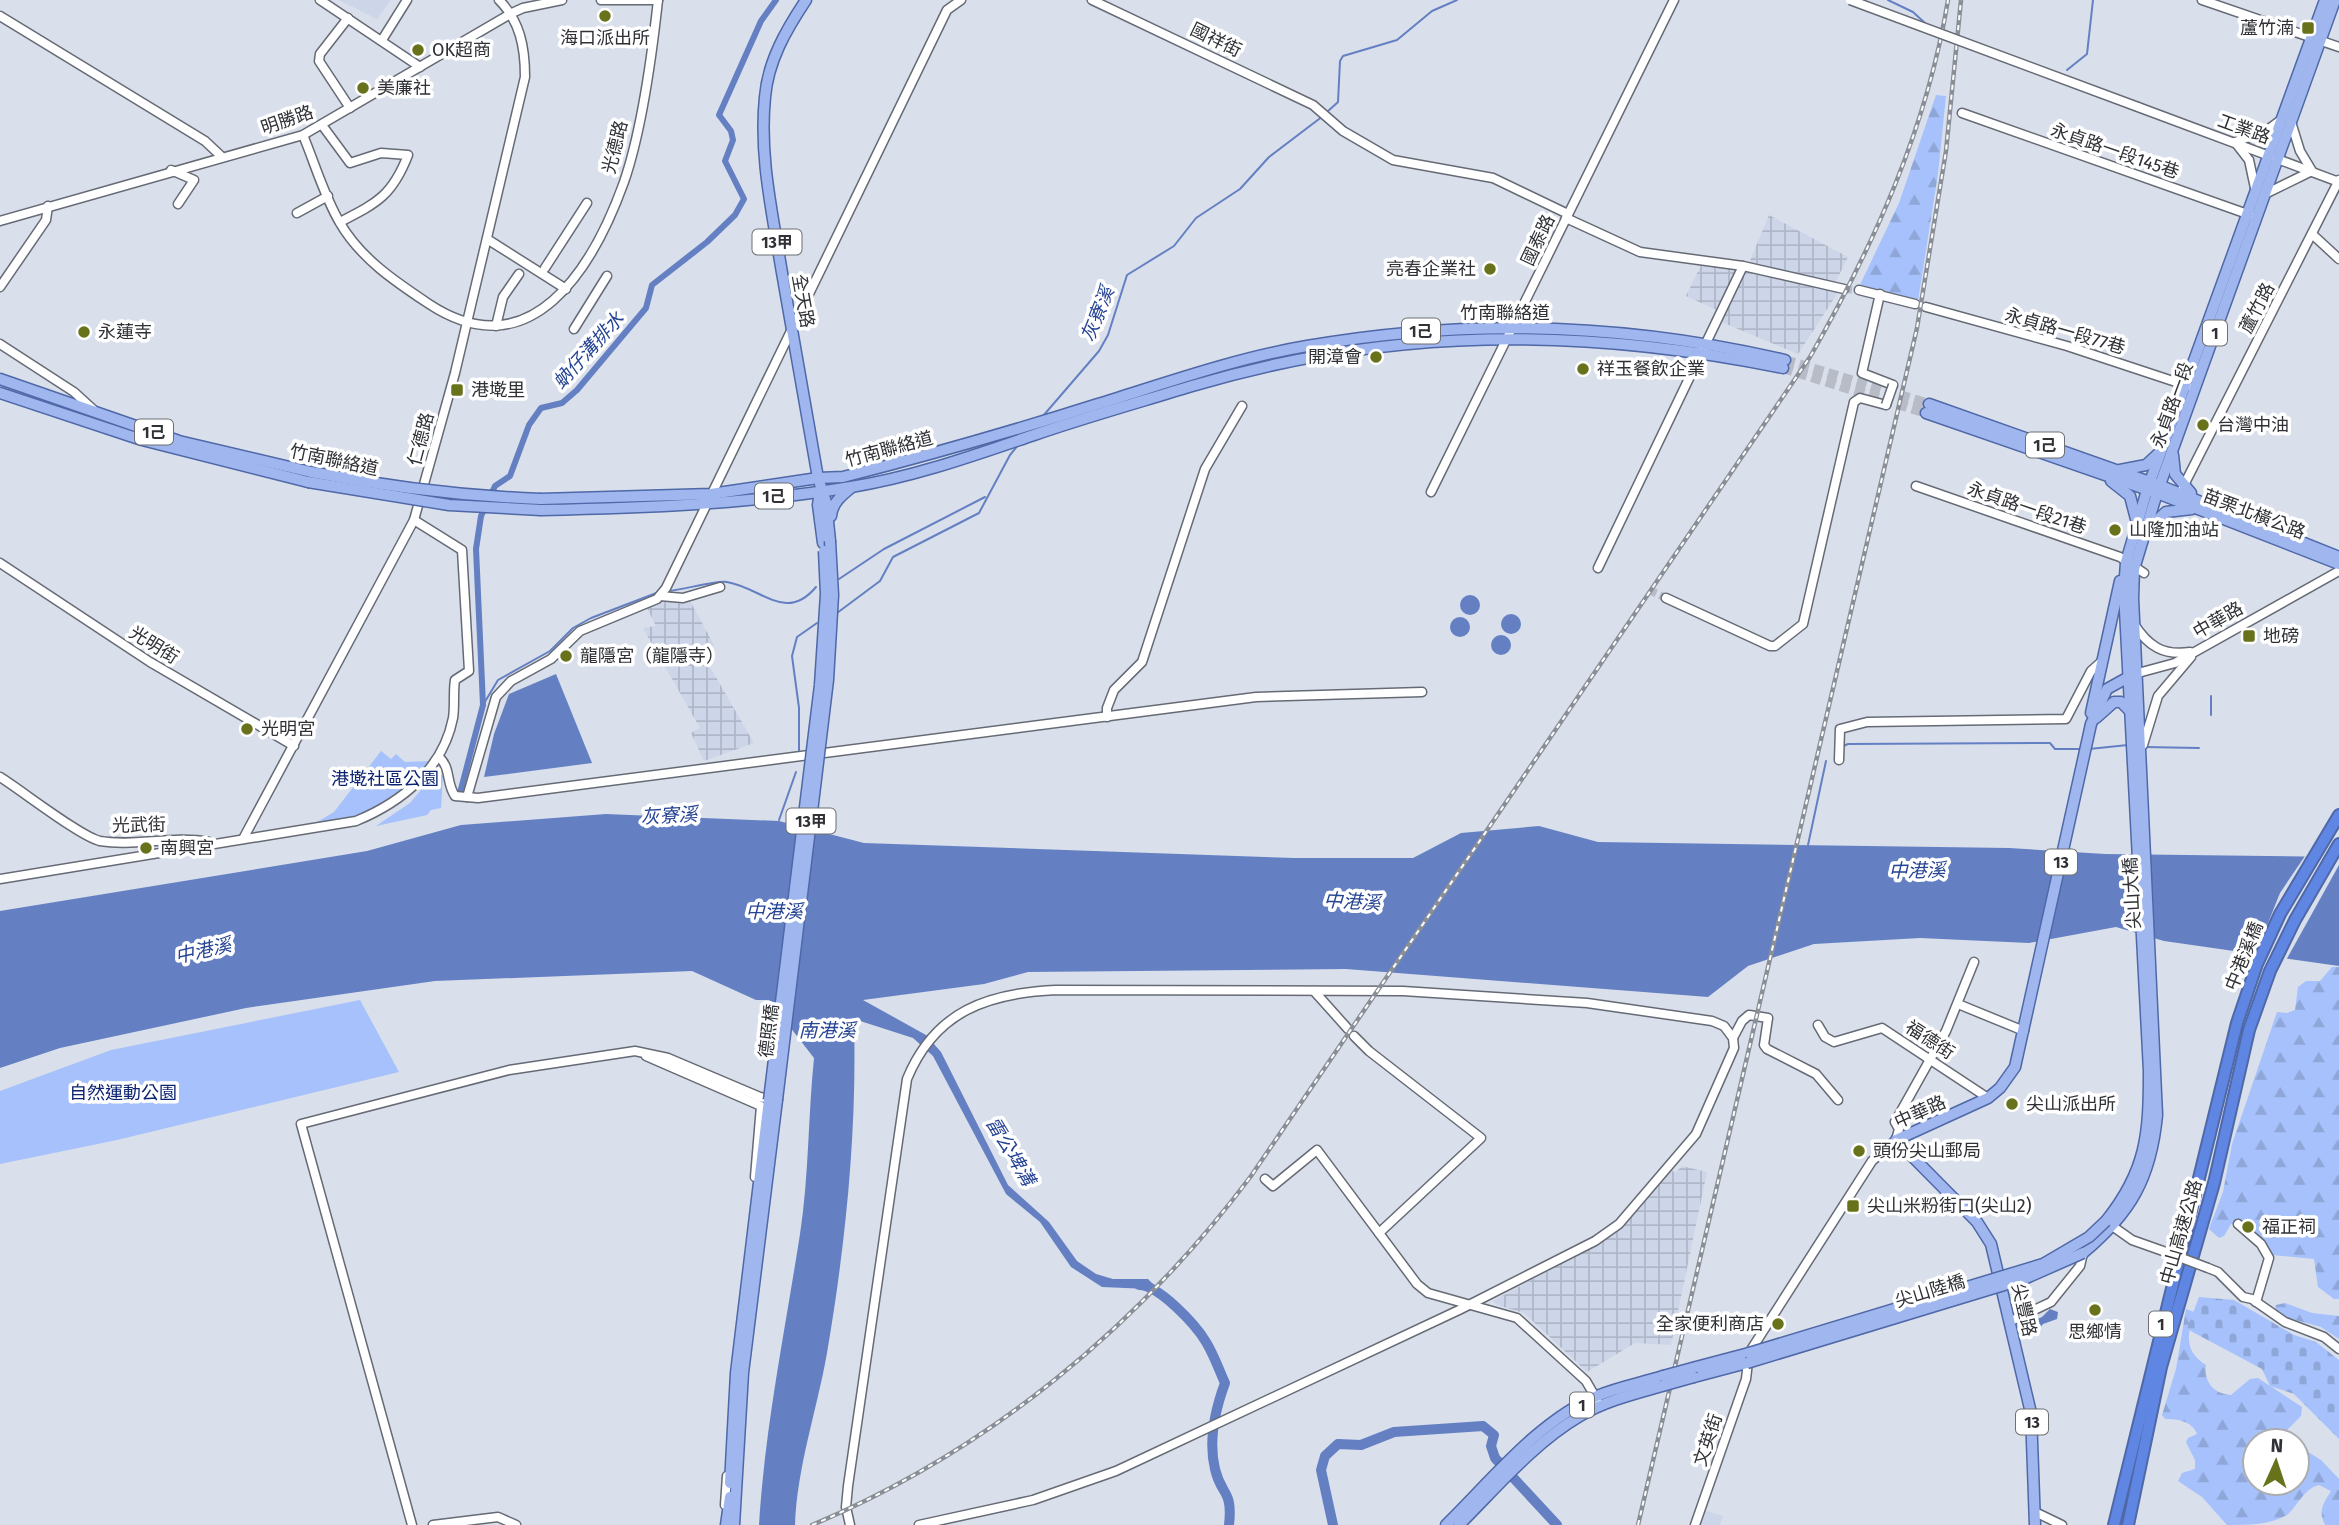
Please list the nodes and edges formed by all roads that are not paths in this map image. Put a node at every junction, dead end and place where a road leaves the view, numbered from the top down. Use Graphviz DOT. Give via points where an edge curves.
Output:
graph roads {
  1 [pos="320,0"];
  2 [pos="407,0"];
  3 [pos="499,0"];
  4 [pos="562,0"];
  5 [pos="601,0"];
  6 [pos="658,0"];
  7 [pos="806,0"];
  8 [pos="961,0"];
  9 [pos="1092,0"];
  10 [pos="1674,0"];
  11 [pos="1850,0"];
  12 [pos="2202,0"];
  13 [pos="2325,0"];
  14 [pos="2335,0"];
  15 [pos="625,1"];
  16 [pos="524,4"];
  17 [pos="512,13"];
  18 [pos="0,16"];
  19 [pos="348,18"];
  20 [pos="2316,39"];
  21 [pos="382,40"];
  22 [pos="2339,47"];
  23 [pos="419,67"];
  24 [pos="350,108"];
  25 [pos="1962,113"];
  26 [pos="2287,120"];
  27 [pos="322,125"];
  28 [pos="303,135"];
  29 [pos="2235,142"];
  30 [pos="221,156"];
  31 [pos="2274,156"];
  32 [pos="171,170"];
  33 [pos="2312,171"];
  34 [pos="2339,181"];
  35 [pos="2261,194"];
  36 [pos="328,196"];
  37 [pos="587,203"];
  38 [pos="178,204"];
  39 [pos="48,206"];
  40 [pos="297,213"];
  41 [pos="1567,216"];
  42 [pos="2253,216"];
  43 [pos="0,221"];
  44 [pos="340,222"];
  45 [pos="2312,234"];
  46 [pos="486,239"];
  47 [pos="2339,259"];
  48 [pos="1743,266"];
  49 [pos="545,268"];
  50 [pos="519,274"];
  51 [pos="607,276"];
  52 [pos="0,287"];
  53 [pos="566,289"];
  54 [pos="1844,289"];
  55 [pos="1859,290"];
  56 [pos="1880,294"];
  57 [pos="1915,304"];
  58 [pos="1926,307"];
  59 [pos="467,324"];
  60 [pos="496,326"];
  61 [pos="1515,326"];
  62 [pos="574,329"];
  63 [pos="792,330"];
  64 [pos="1508,337"];
  65 [pos="0,344"];
  66 [pos="1704,348"];
  67 [pos="1784,364"];
  68 [pos="0,379"];
  69 [pos="2191,386"];
  70 [pos="67,388"];
  71 [pos="0,393"];
  72 [pos="60,401"];
  73 [pos="1242,406"];
  74 [pos="98,414"];
  75 [pos="1066,419"];
  76 [pos="2170,446"];
  77 [pos="2117,470"];
  78 [pos="2096,472"];
  79 [pos="310,477"];
  80 [pos="818,478"];
  81 [pos="1916,486"];
  82 [pos="852,487"];
  83 [pos="2154,488"];
  84 [pos="2183,488"];
  85 [pos="820,490"];
  86 [pos="1431,492"];
  87 [pos="710,499"];
  88 [pos="2198,505"];
  89 [pos="414,520"];
  90 [pos="2140,530"];
  91 [pos="827,542"];
  92 [pos="2339,557"];
  93 [pos="0,563"];
  94 [pos="2131,564"];
  95 [pos="2339,564"];
  96 [pos="1598,568"];
  97 [pos="2339,571"];
  98 [pos="2144,573"];
  99 [pos="720,587"];
  100 [pos="663,593"];
  101 [pos="1666,598"];
  102 [pos="2134,623"];
  103 [pos="2196,651"];
  104 [pos="2101,662"];
  105 [pos="510,671"];
  106 [pos="2134,675"];
  107 [pos="512,681"];
  108 [pos="1422,692"];
  109 [pos="2135,712"];
  110 [pos="1107,717"];
  111 [pos="2091,724"];
  112 [pos="295,746"];
  113 [pos="1839,752"];
  114 [pos="2141,755"];
  115 [pos="440,758"];
  116 [pos="0,777"];
  117 [pos="465,798"];
  118 [pos="2339,815"];
  119 [pos="243,839"];
  120 [pos="214,844"];
  121 [pos="2339,844"];
  122 [pos="0,878"];
  123 [pos="1974,962"];
  124 [pos="1314,991"];
  125 [pos="1958,1004"];
  126 [pos="1818,1026"];
  127 [pos="2249,1030"];
  128 [pos="2024,1031"];
  129 [pos="1733,1038"];
  130 [pos="1931,1059"];
  131 [pos="2153,1073"];
  132 [pos="1988,1098"];
  133 [pos="1838,1100"];
  134 [pos="769,1102"];
  135 [pos="2214,1124"];
  136 [pos="1896,1140"];
  137 [pos="1265,1179"];
  138 [pos="2109,1224"];
  139 [pos="2238,1224"];
  140 [pos="1379,1234"];
  141 [pos="2083,1253"];
  142 [pos="2256,1302"];
  143 [pos="1472,1304"];
  144 [pos="2010,1322"];
  145 [pos="2339,1349"];
  146 [pos="1748,1358"];
  147 [pos="1598,1401"];
  148 [pos="1501,1477"];
  149 [pos="2035,1512"];
  150 [pos="412,1525"];
  151 [pos="433,1525"];
  152 [pos="516,1525"];
  153 [pos="731,1525"];
  154 [pos="850,1525"];
  155 [pos="919,1525"];
  156 [pos="1447,1525"];
  157 [pos="1459,1525"];
  158 [pos="1695,1525"];
  159 [pos="2035,1525"];
  160 [pos="2062,1525"];
  161 [pos="2114,1525"];
  162 [pos="2128,1525"];
  1 -- 19 [label="street"];
  2 -- 21 [label="street"];
  3 -- 17 [label="street"];
  4 -- 16 [label="street, 明勝路"];
  5 -- 15 [label="street"];
  6 -- 15 [label="street"];
  6 -- 53 [label="street, 光德路" via="624,181 599,237"];
  7 -- 63 [label="main road, 全天路 / 13甲" via="780,43 770,69 764,109 765,166"];
  8 -- 63 [label="street" via="947,10"];
  9 -- 41 [label="street, 國祥街" via="1313,106 1393,160 1493,177"];
  10 -- 41 [label="street, 國泰路"];
  11 -- 29 [label="street, 工業路, bridge"];
  12 -- 20 [label="street"];
  13 -- 20 [label="main road, 永貞路一段 / 1"];
  14 -- 20 [label="main road, 永貞路一段 / 1"];
  16 -- 17 [label="street, 明勝路"];
  17 -- 23 [label="street, 明勝路"];
  17 -- 46 [label="street, 仁德路" via="523,44 525,77"];
  18 -- 30 [label="street" via="205,141"];
  19 -- 21 [label="street"];
  19 -- 24 [label="street" via="319,61"];
  20 -- 22 [label="street"];
  20 -- 26 [label="main road, 永貞路一段 / 1"];
  21 -- 23 [label="street"];
  23 -- 24 [label="street, 明勝路"];
  24 -- 27 [label="street, 明勝路"];
  25 -- 42 [label="street, 永貞路一段145巷"];
  26 -- 29 [label="street"];
  26 -- 31 [label="main road, 永貞路一段 / 1"];
  26 -- 33 [label="street"];
  27 -- 28 [label="street, 明勝路"];
  27 -- 44 [label="street" via="350,163 381,153 408,155 399,179 382,201"];
  28 -- 30 [label="street, 明勝路"];
  28 -- 36 [label="street"];
  29 -- 31 [label="street, 工業路"];
  29 -- 35 [label="street" via="2249,160"];
  30 -- 32 [label="street, 明勝路"];
  31 -- 33 [label="street, 工業路"];
  31 -- 35 [label="main road, 永貞路一段 / 1"];
  32 -- 38 [label="street" via="194,180"];
  32 -- 39 [label="street, 明勝路"];
  33 -- 34 [label="street, 工業路"];
  33 -- 35 [label="street"];
  34 -- 45 [label="street, 蘆竹路"];
  35 -- 42 [label="main road, 永貞路一段 / 1"];
  36 -- 40 [label="street"];
  36 -- 44 [label="street"];
  37 -- 49 [label="street"];
  39 -- 43 [label="street, 明勝路"];
  39 -- 52 [label="street" via="46,220"];
  41 -- 48 [label="street, 國祥街" via="1640,252"];
  41 -- 61 [label="street, 國泰路"];
  42 -- 69 [label="main road, 永貞路一段 / 1"];
  44 -- 59 [label="street" via="391,279"];
  45 -- 47 [label="street"];
  45 -- 84 [label="street, 蘆竹路"];
  46 -- 53 [label="street"];
  46 -- 59 [label="street, 仁德路"];
  48 -- 54 [label="street, 國祥街"];
  48 -- 66 [label="street"];
  50 -- 60 [label="street" via="503,297"];
  51 -- 62 [label="street"];
  53 -- 60 [label="street, 光德路" via="541,313"];
  55 -- 56 [label="street"];
  56 -- 57 [label="street"];
  56 -- 101 [label="street, bridge" via="1862,373 1894,386 1886,405 1860,398 1854,402 1803,624 1770,646"];
  58 -- 69 [label="street, 永貞路一段77巷"];
  59 -- 60 [label="street, 光德路"];
  59 -- 89 [label="street, 仁德路"];
  61 -- 64 [label="street, 國泰路"];
  61 -- 66 [label="main road, 竹南聯絡道 / 1己" via="1611,331"];
  61 -- 75 [label="main road, 竹南聯絡道 / 1己" via="1401,332 1306,346 1226,365"];
  63 -- 80 [label="main road, 全天路 / 13甲"];
  63 -- 87 [label="street"];
  64 -- 66 [label="main road, 竹南聯絡道 / 1己"];
  64 -- 75 [label="main road, 竹南聯絡道 / 1己" via="1367,347 1298,359"];
  64 -- 86 [label="street, 國泰路"];
  65 -- 70 [label="street"];
  66 -- 67 [label="main road, 竹南聯絡道 / 1己"];
  66 -- 96 [label="street"];
  68 -- 72 [label="main road, 竹南聯絡道 / 1己"];
  69 -- 76 [label="main road, 永貞路一段 / 1"];
  70 -- 72 [label="street" via="69,397"];
  70 -- 74 [label="street"];
  71 -- 79 [label="main road, 竹南聯絡道 / 1己" via="142,440"];
  72 -- 74 [label="main road, 竹南聯絡道 / 1己"];
  73 -- 110 [label="street" via="1205,469 1142,662 1114,690"];
  74 -- 79 [label="main road, 竹南聯絡道 / 1己"];
  75 -- 80 [label="main road, 竹南聯絡道 / 1己" via="843,477"];
  75 -- 82 [label="main road, 竹南聯絡道 / 1己" via="1002,447"];
  76 -- 77 [label="main road" via="2146,465"];
  76 -- 83 [label="main road, 永貞路一段 / 1"];
  76 -- 84 [label="main road" via="2175,474"];
  77 -- 78 [label="main road, 1己" via="1927,408"];
  77 -- 83 [label="main road, 1己"];
  78 -- 83 [label="main road, 1己"];
  78 -- 90 [label="main road" via="2130,496"];
  79 -- 87 [label="main road, 竹南聯絡道 / 1己, bridge" via="541,505"];
  80 -- 85 [label="main road, 全天路 / 13甲"];
  80 -- 87 [label="main road, 竹南聯絡道 / 1己"];
  81 -- 94 [label="street, 永貞路一段21巷"];
  82 -- 85 [label="main road, 竹南聯絡道 / 1己"];
  82 -- 91 [label="main road" via="832,509"];
  83 -- 88 [label="main road, 苗栗北橫公路"];
  83 -- 90 [label="main road, 永貞路一段 / 1"];
  84 -- 88 [label="main road"];
  85 -- 87 [label="main road, 竹南聯絡道 / 1己"];
  85 -- 91 [label="main road, 13甲" via="818,505"];
  87 -- 100 [label="street"];
  88 -- 90 [label="main road" via="2166,512"];
  88 -- 92 [label="main road, 苗栗北橫公路"];
  88 -- 95 [label="main road, 苗栗北橫公路"];
  89 -- 112 [label="street, 仁德路"];
  89 -- 115 [label="street" via="461,550 469,671 455,680 453,715"];
  90 -- 94 [label="main road, 永貞路一段 / 1"];
  91 -- 134 [label="main road, 德照橋 / 13甲, bridge" via="820,685"];
  93 -- 112 [label="street, 光明街" via="150,662"];
  94 -- 98 [label="street, 永貞路一段21巷"];
  94 -- 102 [label="main road, 永貞路一段 / 1"];
  94 -- 104 [label="main road, 13"];
  94 -- 106 [label="main road, 永貞路一段 / 1" via="2124,591"];
  97 -- 103 [label="street, 中華路"];
  99 -- 100 [label="street" via="683,598"];
  100 -- 107 [label="street" via="631,612 580,631 551,659"];
  102 -- 103 [label="street" via="2156,648"];
  102 -- 106 [label="main road, 永貞路一段 / 1"];
  103 -- 106 [label="street, 中華路" via="2175,663"];
  103 -- 114 [label="street" via="2158,696"];
  104 -- 111 [label="main road, 13"];
  104 -- 113 [label="street" via="2091,671 2066,719 1867,722 1840,729"];
  105 -- 107 [label="street"];
  106 -- 109 [label="main road, 永貞路一段 / 1"];
  106 -- 111 [label="main road, 中華路 / 13" via="2107,689"];
  107 -- 117 [label="street" via="496,697"];
  108 -- 110 [label="street" via="1275,696"];
  109 -- 111 [label="main road" via="2114,702"];
  109 -- 114 [label="main road, 尖山大橋 / 1"];
  109 -- 131 [label="main road, 尖山大橋 / 1"];
  110 -- 117 [label="street"];
  111 -- 128 [label="main road, 中華路 / 13"];
  112 -- 119 [label="street, 仁德路"];
  114 -- 131 [label="main road, 尖山大橋 / 1"];
  115 -- 117 [label="street" via="451,791"];
  115 -- 119 [label="street" via="407,791 374,814 356,821"];
  116 -- 120 [label="street, 光武街" via="100,841"];
  118 -- 135 [label="highway, 中港溪橋" via="2280,914 2257,964 2237,1023"];
  119 -- 120 [label="street"];
  120 -- 122 [label="street"];
  121 -- 127 [label="highway, 中港溪橋 / 1" via="2295,919"];
  123 -- 125 [label="street"];
  124 -- 129 [label="street" via="1403,991 1587,1003 1712,1021 1724,1026"];
  124 -- 140 [label="street" via="1369,1051 1481,1138"];
  124 -- 154 [label="street" via="1028,991 987,999 963,1010 934,1035 907,1079 901,1110 848,1486"];
  125 -- 128 [label="street"];
  125 -- 130 [label="street"];
  126 -- 130 [label="street, 福德街" via="1834,1042 1882,1028"];
  127 -- 162 [label="highway, 中山高速公路 / 1" via="2214,1184 2161,1367"];
  128 -- 132 [label="main road, 中華路 / 13" via="2009,1078"];
  129 -- 133 [label="street" via="1749,1015 1768,1018 1767,1049 1816,1074"];
  129 -- 143 [label="street" via="1729,1062 1696,1134 1619,1224 1557,1262"];
  130 -- 132 [label="street, 福德街"];
  130 -- 136 [label="street" via="1895,1122 1899,1129"];
  131 -- 138 [label="main road, 1" via="2144,1152"];
  132 -- 136 [label="main road, 中華路 / 13"];
  134 -- 150 [label="street" via="635,1051 509,1070 302,1124"];
  134 -- 153 [label="main road, 德照橋 / 13甲" via="736,1373"];
  134 -- 153 [label="street" via="734,1365"];
  135 -- 161 [label="highway, 中山高速公路 / 1"];
  136 -- 144 [label="main road, 尖豐路 / 13" via="1984,1231"];
  136 -- 146 [label="street, 中華路" via="1871,1161"];
  137 -- 140 [label="street" via="1273,1186 1317,1150"];
  138 -- 141 [label="main road, 尖山陸橋 / 1"];
  138 -- 142 [label="street, bridge" via="2132,1240 2218,1272 2243,1297"];
  138 -- 146 [label="main road, 尖山陸橋 / 1, bridge" via="2043,1264"];
  139 -- 142 [label="street" via="2261,1244 2269,1258"];
  140 -- 143 [label="street" via="1417,1284 1429,1293"];
  141 -- 144 [label="street" via="2080,1266 2051,1302"];
  141 -- 146 [label="main road, 尖山陸橋 / 1, bridge" via="2024,1279"];
  142 -- 145 [label="street"];
  143 -- 147 [label="street" via="1528,1326 1586,1381"];
  143 -- 155 [label="street" via="1116,1471 1067,1490"];
  144 -- 149 [label="main road, 尖豐路 / 13" via="2031,1413"];
  146 -- 147 [label="main road, 1, bridge"];
  146 -- 158 [label="street, 文英街" via="1746,1379"];
  147 -- 148 [label="main road, 1" via="1555,1428"];
  148 -- 156 [label="main road, 1"];
  148 -- 157 [label="main road, 1"];
  149 -- 159 [label="main road, 尖豐路 / 13"];
  149 -- 160 [label="street"];
  151 -- 152 [label="street" via="498,1517"];
}
